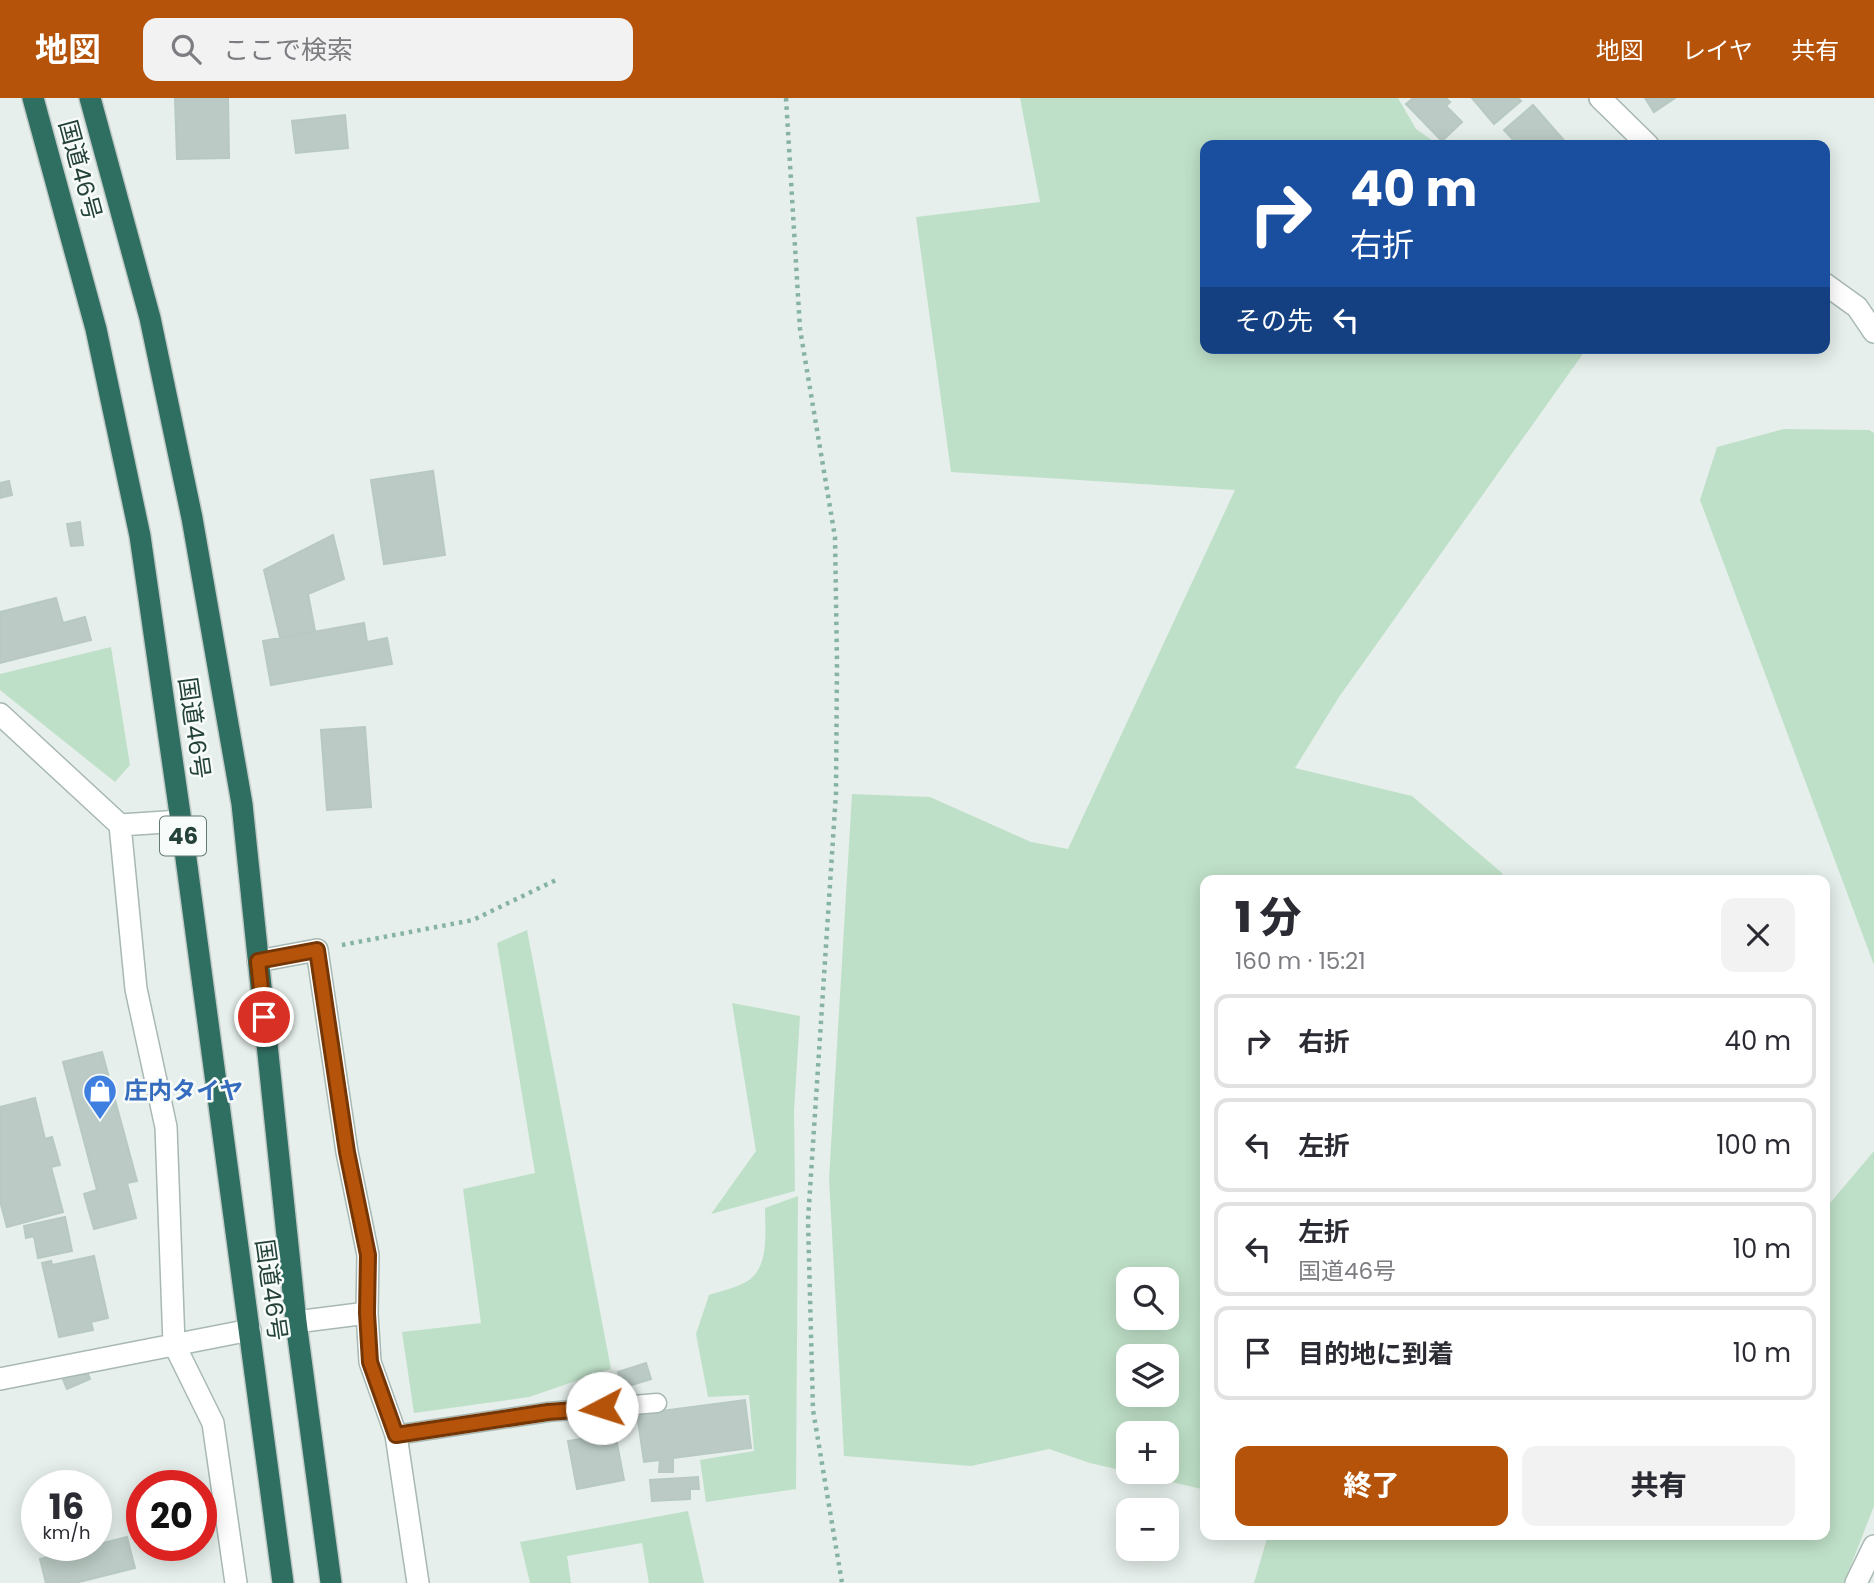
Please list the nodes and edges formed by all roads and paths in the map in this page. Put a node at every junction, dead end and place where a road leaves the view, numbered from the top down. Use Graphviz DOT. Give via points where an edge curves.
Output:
graph roads {
  1 [pos="33,98"];
  2 [pos="90,98"];
  3 [pos="786,98"];
  4 [pos="1600,98"];
  5 [pos="1643,140"];
  6 [pos="1830,288"];
  7 [pos="1874,332"];
  8 [pos="0,714"];
  9 [pos="181,821"];
  10 [pos="120,825"];
  11 [pos="558,879"];
  12 [pos="317,950"];
  13 [pos="258,961"];
  14 [pos="367,1313"];
  15 [pos="296,1322"];
  16 [pos="250,1330"];
  17 [pos="174,1344"];
  18 [pos="0,1380"];
  19 [pos="657,1403"];
  20 [pos="396,1435"];
  21 [pos="1874,1546"];
  22 [pos="236,1583"];
  23 [pos="283,1583"];
  24 [pos="331,1583"];
  25 [pos="418,1583"];
  26 [pos="842,1583"];
  27 [pos="1856,1583"];
  1 -- 9 [label="highway, 国道46号 / 46" via="96,329 140,536"];
  2 -- 13 [label="highway, 国道46号" via="150,318 192,518 242,804"];
  3 -- 26 [label="path" via="800,329 835,537 836,793 808,1220 813,1410"];
  4 -- 5 [label="street"];
  6 -- 7 [label="street" via="1857,307"];
  8 -- 10 [label="street"];
  9 -- 10 [label="street"];
  9 -- 16 [label="highway, 国道46号 / 46"];
  10 -- 17 [label="street" via="136,989 166,1127"];
  11 -- 12 [label="path" via="473,920"];
  12 -- 13 [label="street"];
  12 -- 14 [label="street" via="347,1152 368,1255"];
  13 -- 15 [label="highway, 国道46号"];
  14 -- 15 [label="street"];
  14 -- 20 [label="street" via="370,1362"];
  15 -- 24 [label="highway, 国道46号"];
  16 -- 17 [label="street"];
  16 -- 23 [label="highway, 国道46号 / 46"];
  17 -- 18 [label="street"];
  17 -- 22 [label="street" via="213,1423"];
  19 -- 20 [label="lane" via="548,1412"];
  20 -- 25 [label="street"];
  21 -- 27 [label="street"];
}
